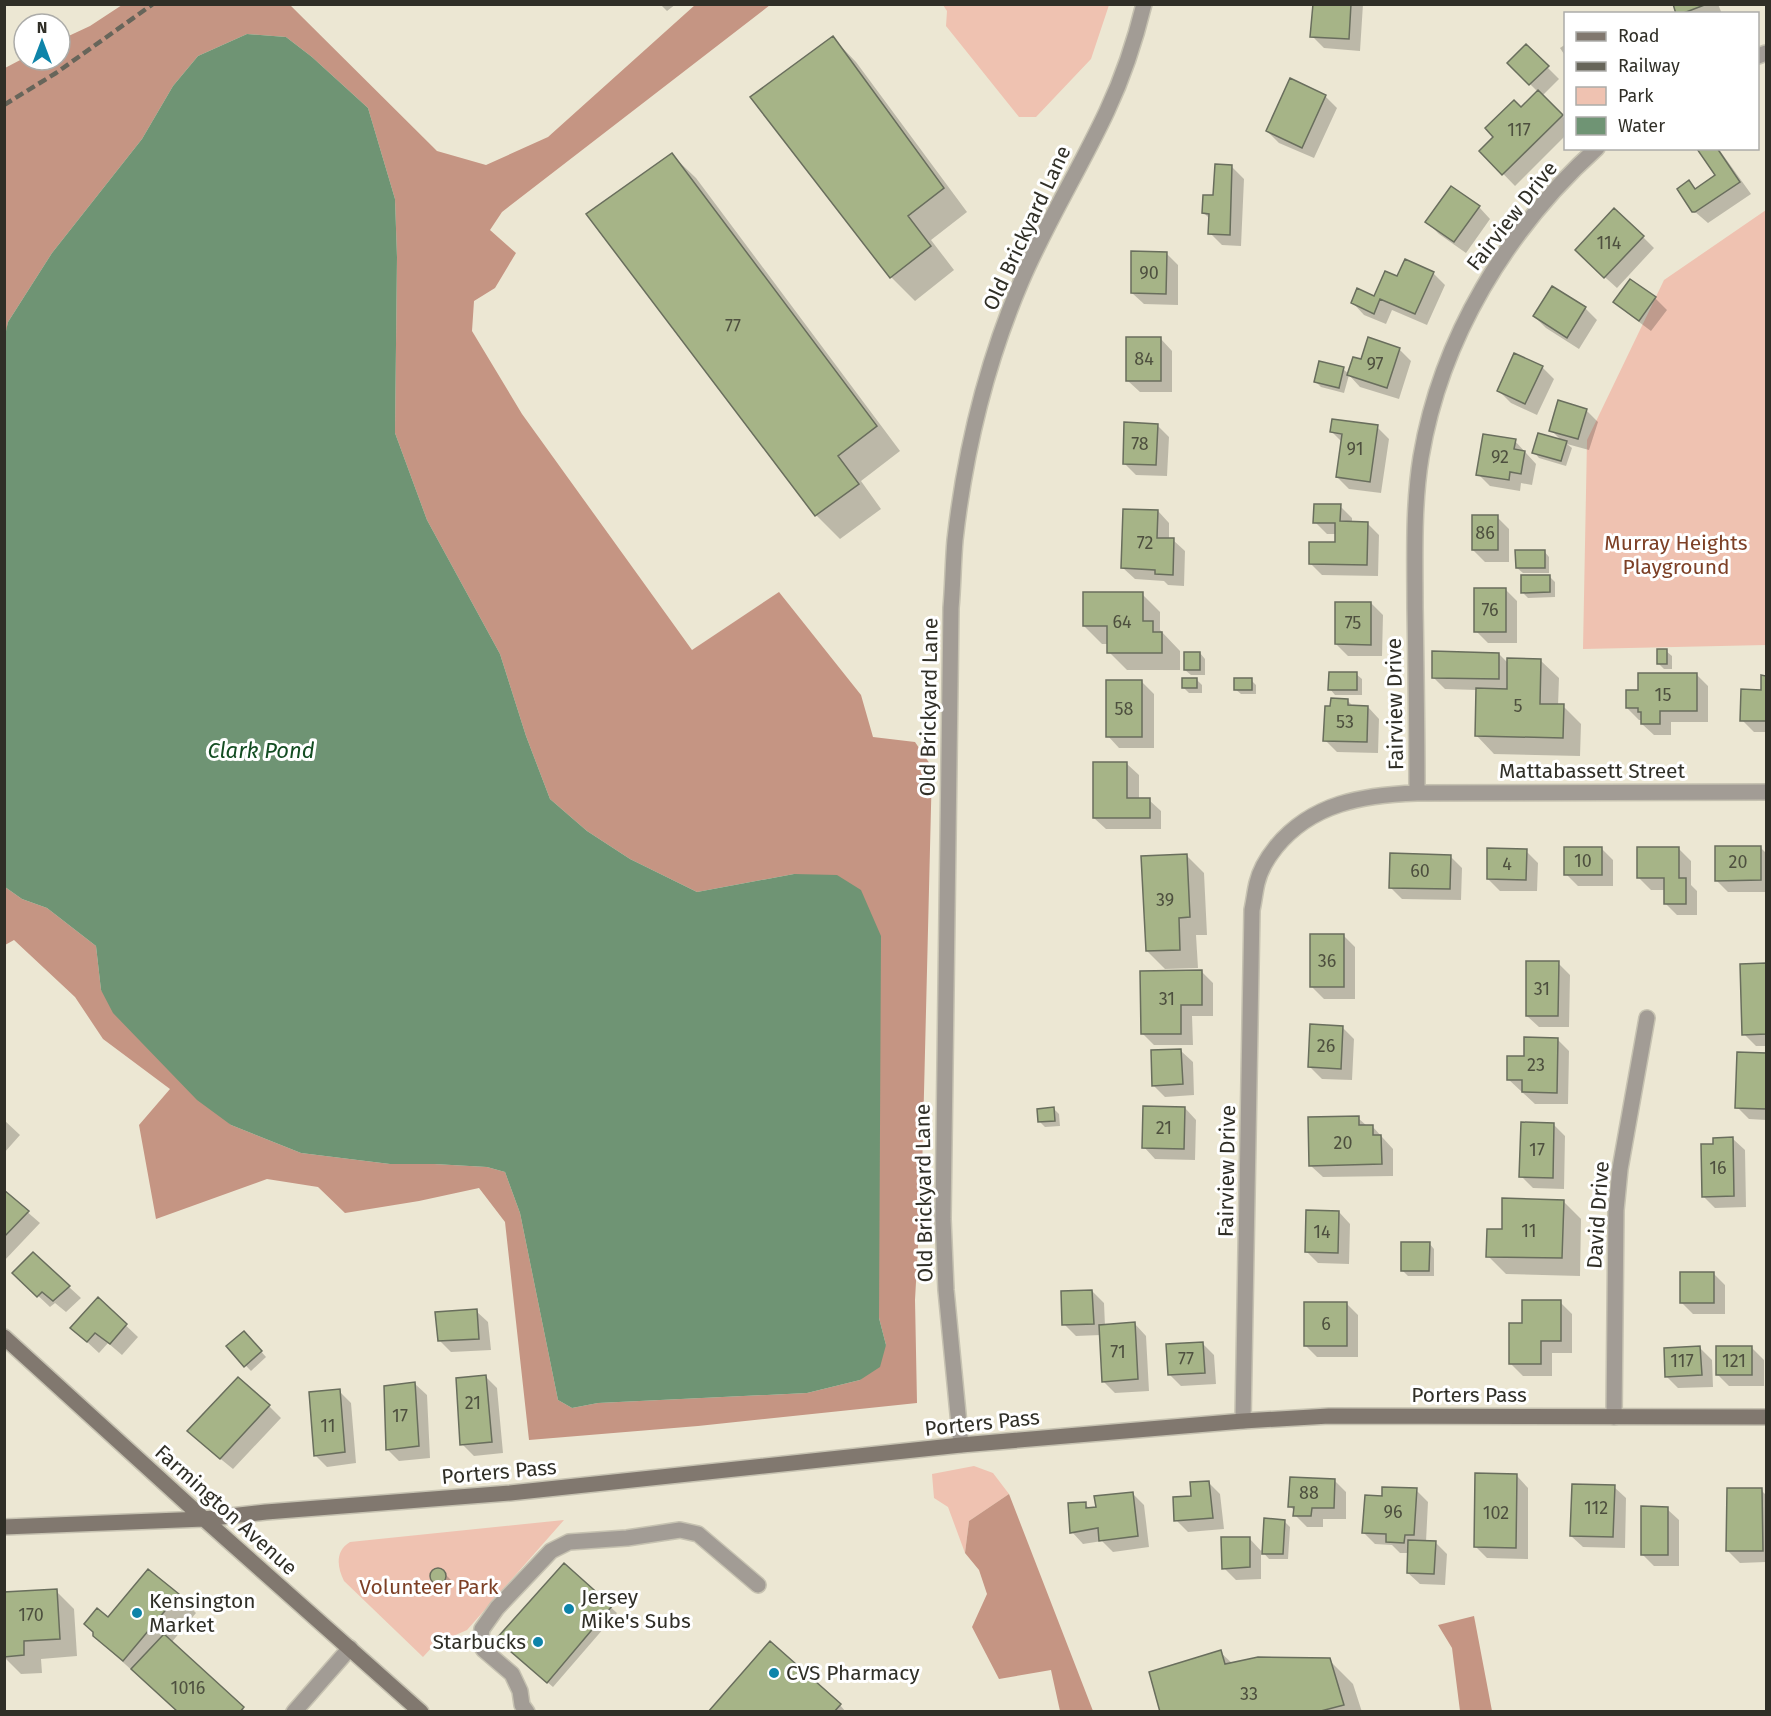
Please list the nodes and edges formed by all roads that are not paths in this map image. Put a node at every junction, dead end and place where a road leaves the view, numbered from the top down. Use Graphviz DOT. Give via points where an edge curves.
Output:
graph roads {
  1 [pos="1144,4"];
  2 [pos="1595,150"];
  3 [pos="1767,792"];
  4 [pos="1417,793"];
  5 [pos="1647,1018"];
  6 [pos="4,1337"];
  7 [pos="1614,1417"];
  8 [pos="1767,1418"];
  9 [pos="1243,1421"];
  10 [pos="961,1445"];
  11 [pos="204,1519"];
  12 [pos="4,1527"];
  13 [pos="758,1585"];
  14 [pos="350,1648"];
  15 [pos="294,1712"];
  16 [pos="422,1712"];
  17 [pos="527,1712"];
  1 -- 10 [label="street, Old Brickyard Lane" via="1134,45 1107,112 1049,222 997,342 978,407 955,542 943,1219"];
  2 -- 4 [label="street, Fairview Drive" via="1571,172 1499,260 1448,356 1431,410 1416,509"];
  3 -- 4 [label="street, Mattabassett Street"];
  4 -- 9 [label="street, Fairview Drive" via="1349,800 1317,813 1290,831 1268,856 1257,881 1252,910"];
  5 -- 7 [label="street, David Drive" via="1616,1210"];
  6 -- 11 [label="street, Farmington Avenue"];
  7 -- 8 [label="street, Porters Pass"];
  7 -- 9 [label="street, Porters Pass" via="1340,1416"];
  9 -- 10 [label="street, Porters Pass"];
  10 -- 11 [label="street, Porters Pass" via="510,1493"];
  11 -- 12 [label="street, Porters Pass"];
  11 -- 14 [label="street, Farmington Avenue"];
  13 -- 17 [label="street" via="698,1534 680,1530 569,1542 551,1551 482,1629 480,1644 512,1674"];
  14 -- 15 [label="street"];
  14 -- 16 [label="street, Farmington Avenue"];
}
